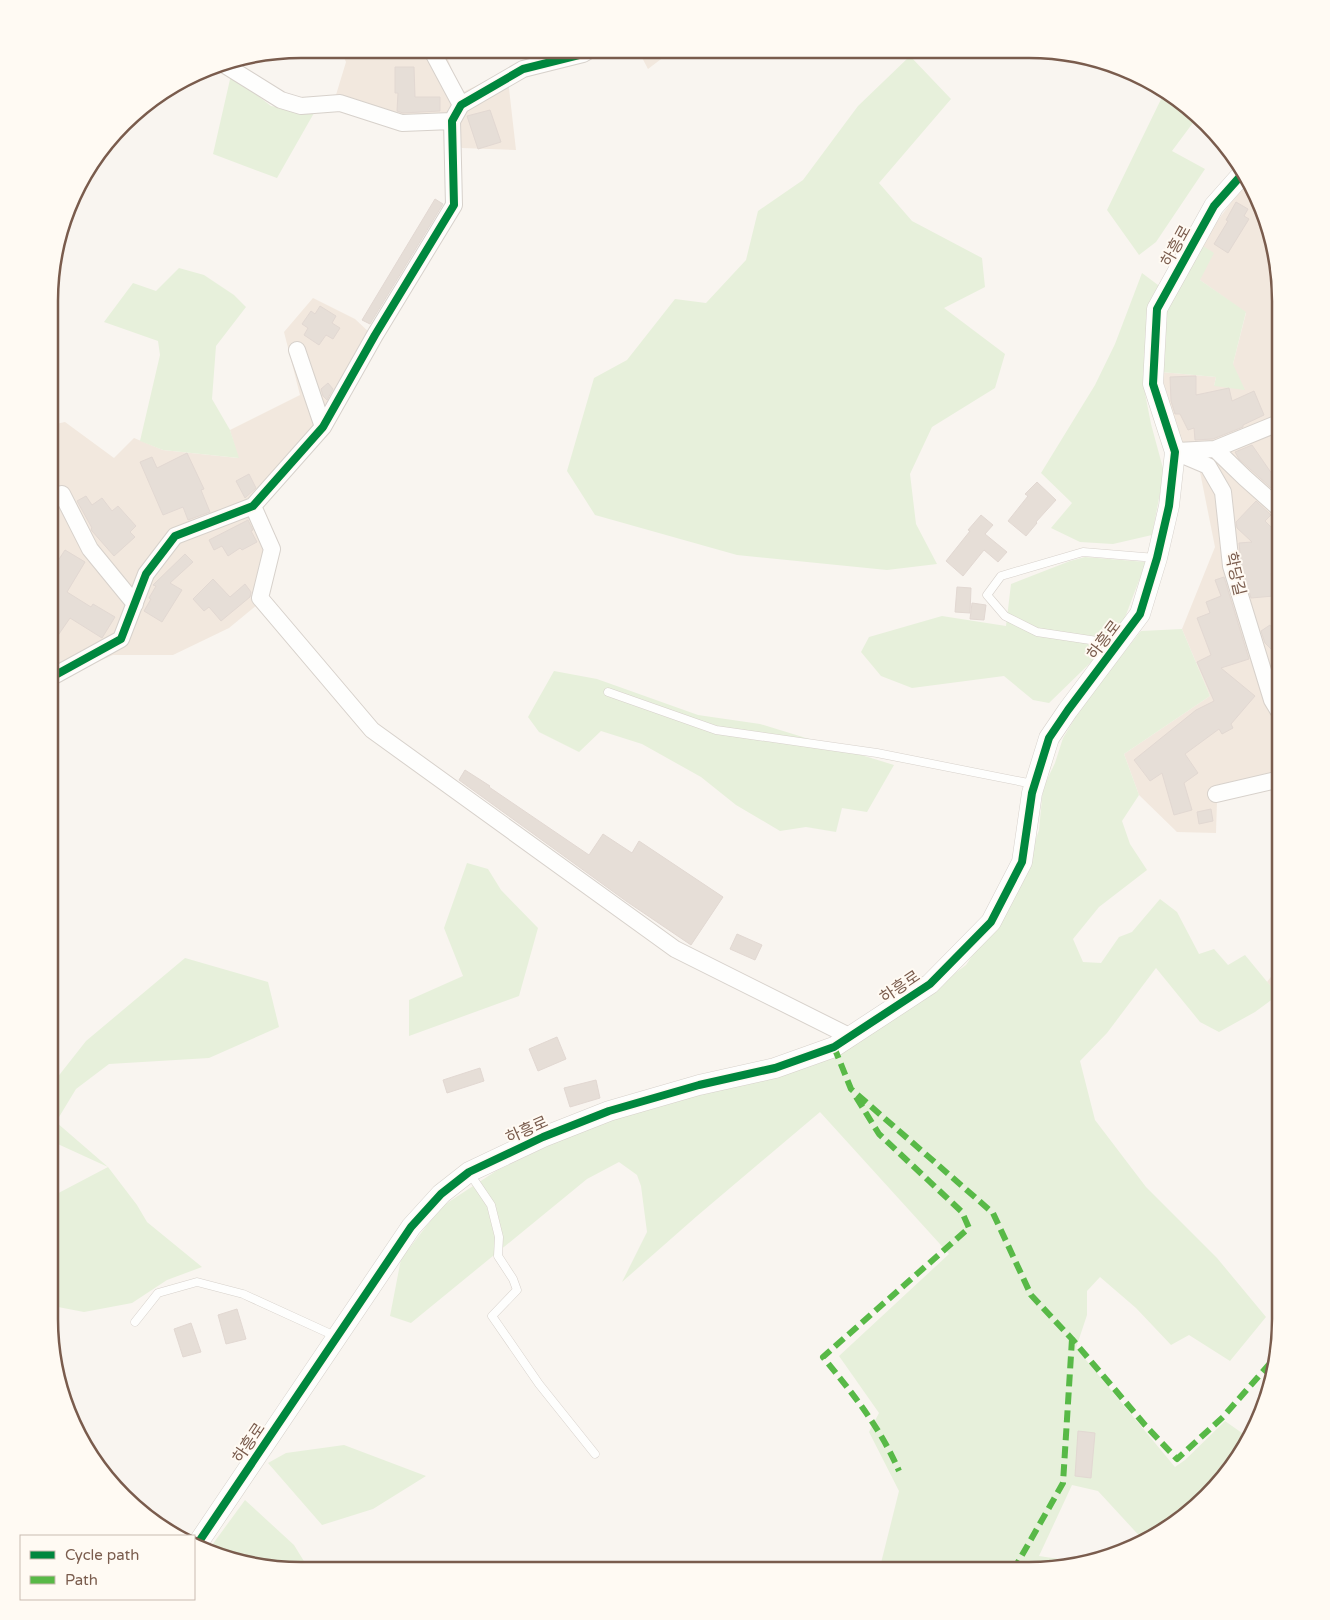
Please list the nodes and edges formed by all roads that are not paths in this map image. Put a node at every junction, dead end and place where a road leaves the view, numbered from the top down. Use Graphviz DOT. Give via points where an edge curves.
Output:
graph roads {
  1 [pos="436,58"];
  2 [pos="568,58"];
  3 [pos="230,68"];
  4 [pos="461,104"];
  5 [pos="452,121"];
  6 [pos="1239,178"];
  7 [pos="298,350"];
  8 [pos="1272,426"];
  9 [pos="323,427"];
  10 [pos="1214,449"];
  11 [pos="1175,452"];
  12 [pos="62,494"];
  13 [pos="1272,502"];
  14 [pos="253,506"];
  15 [pos="1156,558"];
  16 [pos="135,604"];
  17 [pos="1119,644"];
  18 [pos="57,674"];
  19 [pos="608,692"];
  20 [pos="1272,700"];
  21 [pos="1272,781"];
  22 [pos="1035,785"];
  23 [pos="1216,794"];
  24 [pos="851,1036"];
  25 [pos="469,1172"];
  26 [pos="135,1322"];
  27 [pos="337,1337"];
  28 [pos="595,1454"];
  29 [pos="200,1540"];
  1 -- 4 [label="street"];
  2 -- 4 [label="street" via="523,69"];
  3 -- 5 [label="street" via="281,100 301,106 340,103 402,123"];
  4 -- 5 [label="street"];
  5 -- 9 [label="street" via="454,205"];
  6 -- 11 [label="street, 하흥로" via="1214,206 1157,309 1153,384"];
  7 -- 9 [label="street"];
  8 -- 10 [label="street"];
  9 -- 14 [label="street"];
  10 -- 11 [label="street"];
  10 -- 13 [label="street"];
  11 -- 15 [label="street, 하흥로" via="1168,506"];
  11 -- 20 [label="street, 학당길" via="1208,466 1223,492 1231,566"];
  12 -- 16 [label="street" via="90,549"];
  14 -- 16 [label="street" via="175,536 146,574"];
  14 -- 24 [label="street" via="272,549 260,598 372,730 675,949"];
  15 -- 17 [label="street, 하흥로" via="1140,614"];
  15 -- 17 [label="lane" via="1083,552 1000,576 987,595 1005,616 1037,632"];
  16 -- 18 [label="street" via="121,639"];
  17 -- 22 [label="street, 하흥로" via="1049,738"];
  19 -- 22 [label="lane" via="716,730 877,753"];
  21 -- 23 [label="street"];
  22 -- 24 [label="street, 하흥로" via="1022,862 991,922 930,984"];
  24 -- 25 [label="street, 하흥로" via="834,1047 775,1068 699,1085 609,1111 543,1137"];
  25 -- 27 [label="street, 하흥로" via="441,1194 412,1227"];
  25 -- 28 [label="lane" via="491,1205 499,1237 498,1256 517,1290 492,1316 539,1384"];
  26 -- 27 [label="lane" via="158,1293 197,1282 243,1294"];
  27 -- 29 [label="street, 하흥로"];
}
